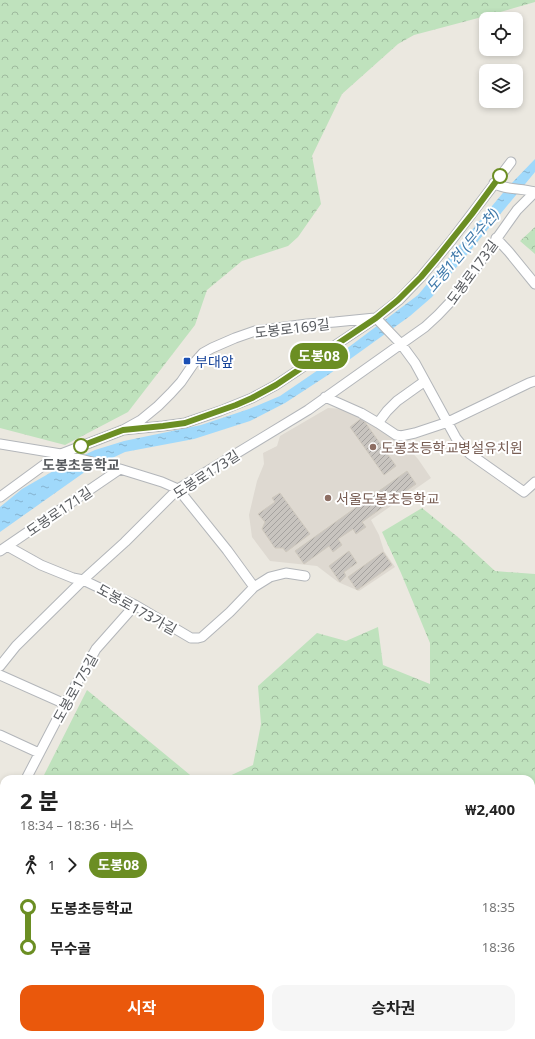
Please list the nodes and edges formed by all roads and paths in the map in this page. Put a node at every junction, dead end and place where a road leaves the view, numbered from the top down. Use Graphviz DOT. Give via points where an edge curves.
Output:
graph roads {
  1 [pos="511,162"];
  2 [pos="496,185"];
  3 [pos="533,191"];
  4 [pos="496,238"];
  5 [pos="535,284"];
  6 [pos="377,319"];
  7 [pos="400,343"];
  8 [pos="425,381"];
  9 [pos="535,381"];
  10 [pos="325,397"];
  11 [pos="378,422"];
  12 [pos="448,422"];
  13 [pos="123,430"];
  14 [pos="0,444"];
  15 [pos="63,454"];
  16 [pos="116,468"];
  17 [pos="535,482"];
  18 [pos="178,489"];
  19 [pos="0,497"];
  20 [pos="4,549"];
  21 [pos="306,576"];
  22 [pos="84,580"];
  23 [pos="254,587"];
  24 [pos="135,605"];
  25 [pos="0,666"];
  26 [pos="0,675"];
  27 [pos="65,704"];
  28 [pos="0,734"];
  29 [pos="39,754"];
  30 [pos="28,775"];
  1 -- 2 [label="street, 도봉로169길"];
  2 -- 3 [label="street"];
  2 -- 6 [label="street, 도봉로169길" via="421,277"];
  3 -- 4 [label="street, 도봉로173길"];
  4 -- 5 [label="street"];
  4 -- 7 [label="street, 도봉로173길" via="456,296 425,327"];
  6 -- 7 [label="street"];
  6 -- 13 [label="street, 도봉로169길" via="252,398 185,423"];
  6 -- 13 [label="street, 도봉로169길" via="255,331 212,348 203,353 158,406"];
  7 -- 8 [label="street"];
  7 -- 10 [label="street, 도봉로173길"];
  8 -- 11 [label="street" via="397,401"];
  8 -- 12 [label="street"];
  9 -- 12 [label="street"];
  10 -- 11 [label="street"];
  10 -- 18 [label="street, 도봉로173길" via="289,422"];
  11 -- 12 [label="street" via="401,436"];
  12 -- 17 [label="street" via="456,438 470,454 524,492"];
  13 -- 15 [label="street, 도봉로169길"];
  14 -- 15 [label="street"];
  15 -- 16 [label="street"];
  15 -- 19 [label="street, 도봉로169길"];
  16 -- 18 [label="street"];
  16 -- 20 [label="street, 도봉로171길"];
  18 -- 22 [label="street, 도봉로173길"];
  18 -- 23 [label="street"];
  20 -- 22 [label="street, 도봉로171길" via="73,578"];
  21 -- 23 [label="street" via="286,572 270,577"];
  22 -- 24 [label="street, 도봉로173가길"];
  22 -- 25 [label="street, 도봉로173길" via="16,646"];
  23 -- 24 [label="street, 도봉로173가길" via="230,612 198,638 191,638"];
  24 -- 27 [label="street, 도봉로175길" via="96,649"];
  26 -- 27 [label="street"];
  27 -- 29 [label="street, 도봉로175길"];
  28 -- 29 [label="street"];
  29 -- 30 [label="street, 도봉로175길"];
}
